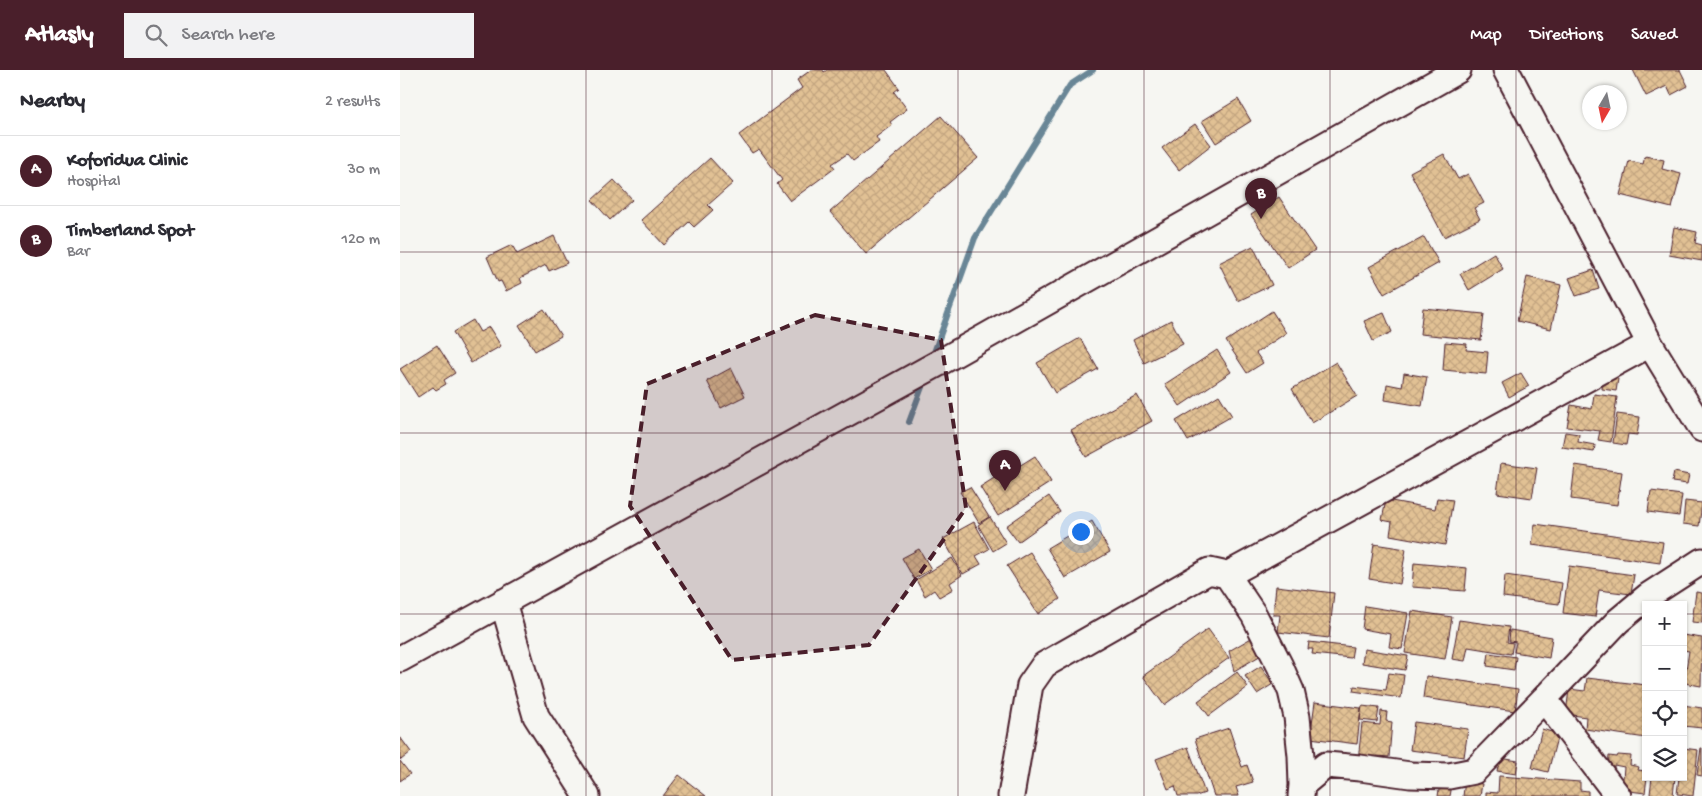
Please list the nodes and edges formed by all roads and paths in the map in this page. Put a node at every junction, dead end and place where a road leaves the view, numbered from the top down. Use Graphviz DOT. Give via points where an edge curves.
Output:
graph roads {
  1 [pos="1458,70"];
  2 [pos="1506,70"];
  3 [pos="1650,344"];
  4 [pos="1702,429"];
  5 [pos="1702,561"];
  6 [pos="1227,575"];
  7 [pos="503,602"];
  8 [pos="400,659"];
  9 [pos="1544,699"];
  10 [pos="1301,791"];
  11 [pos="587,796"];
  12 [pos="1011,796"];
  13 [pos="1618,796"];
  1 -- 7 [label="street" via="937,364"];
  2 -- 3 [label="street"];
  3 -- 4 [label="street"];
  3 -- 6 [label="street"];
  5 -- 9 [label="street" via="1648,596 1618,621"];
  6 -- 10 [label="street" via="1254,615 1292,692 1297,717"];
  6 -- 12 [label="street" via="1209,571 1044,665 1030,685"];
  7 -- 8 [label="street"];
  7 -- 11 [label="street" via="536,716"];
  9 -- 10 [label="street" via="1474,771 1449,776 1410,775 1326,765"];
  9 -- 13 [label="street"];
}
